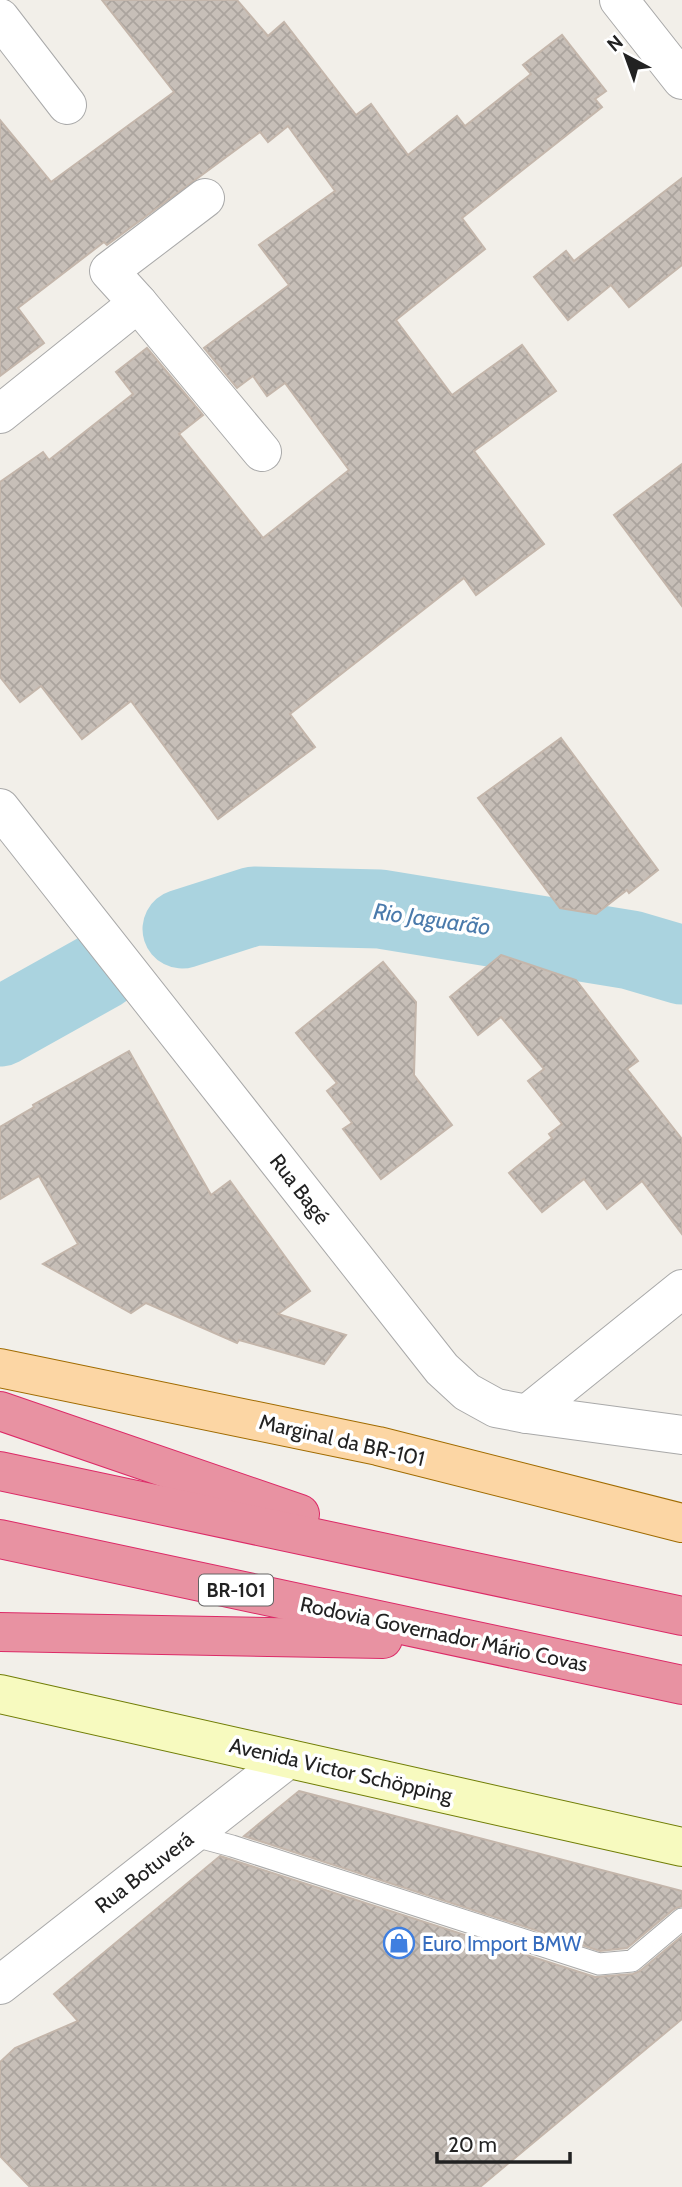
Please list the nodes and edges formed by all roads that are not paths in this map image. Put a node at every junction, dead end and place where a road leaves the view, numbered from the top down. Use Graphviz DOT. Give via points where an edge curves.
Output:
graph roads {
  1 [pos="619,0"];
  2 [pos="0,18"];
  3 [pos="682,80"];
  4 [pos="67,105"];
  5 [pos="205,198"];
  6 [pos="138,303"];
  7 [pos="0,414"];
  8 [pos="262,452"];
  9 [pos="0,808"];
  10 [pos="682,1289"];
  11 [pos="0,1368"];
  12 [pos="0,1410"];
  13 [pos="527,1414"];
  14 [pos="682,1435"];
  15 [pos="0,1471"];
  16 [pos="682,1523"];
  17 [pos="0,1539"];
  18 [pos="461,1570"];
  19 [pos="682,1616"];
  20 [pos="0,1632"];
  21 [pos="472,1641"];
  22 [pos="682,1685"];
  23 [pos="0,1694"];
  24 [pos="288,1759"];
  25 [pos="191,1835"];
  26 [pos="682,1847"];
  27 [pos="682,1919"];
  28 [pos="0,1985"];
  1 -- 3 [label="street"];
  2 -- 4 [label="street"];
  5 -- 6 [label="street" via="109,271"];
  6 -- 7 [label="street"];
  6 -- 8 [label="street"];
  9 -- 13 [label="street, Rua Bagé" via="442,1369 486,1403"];
  10 -- 13 [label="street"];
  11 -- 16 [label="main road, Marginal da BR-101" via="378,1446"];
  12 -- 18 [label="highway"];
  13 -- 14 [label="street, Rua Bagé"];
  15 -- 18 [label="highway"];
  17 -- 21 [label="highway, Rodovia Governador Mário Covas / BR-101"];
  18 -- 19 [label="highway"];
  20 -- 21 [label="highway"];
  21 -- 22 [label="highway, Rodovia Governador Mário Covas / BR-101"];
  23 -- 24 [label="main road, Avenida Victor Schöpping"];
  24 -- 25 [label="street, Rua Botuverá"];
  24 -- 26 [label="main road, Avenida Victor Schöpping"];
  25 -- 27 [label="lane" via="599,1964 632,1961"];
  25 -- 28 [label="street, Rua Botuverá"];
}
